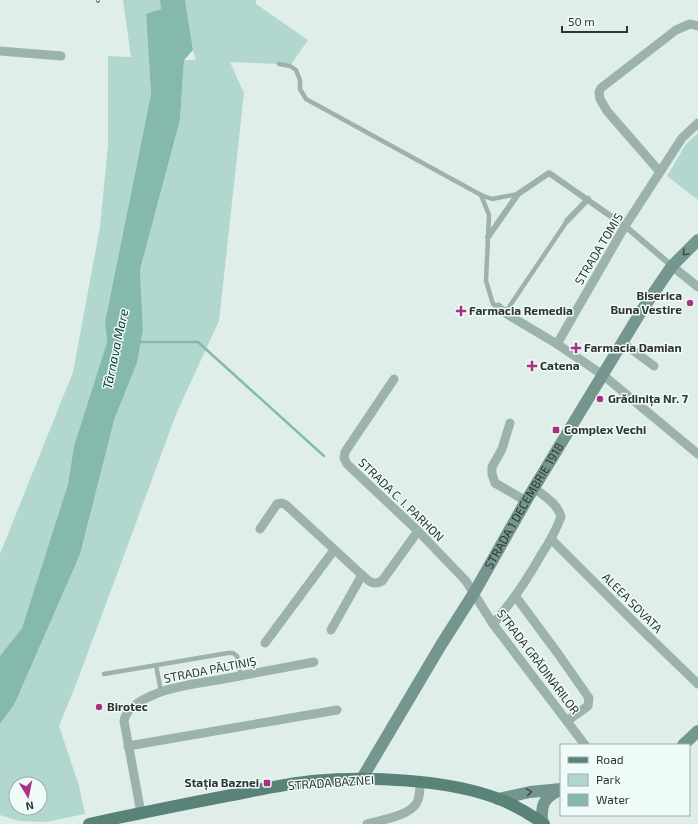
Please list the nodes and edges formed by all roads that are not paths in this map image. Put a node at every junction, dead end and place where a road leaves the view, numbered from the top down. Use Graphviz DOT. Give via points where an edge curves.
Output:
graph roads {
  1 [pos="698,26"];
  2 [pos="0,51"];
  3 [pos="61,56"];
  4 [pos="279,64"];
  5 [pos="698,123"];
  6 [pos="660,172"];
  7 [pos="518,194"];
  8 [pos="481,195"];
  9 [pos="588,199"];
  10 [pos="567,221"];
  11 [pos="626,226"];
  12 [pos="488,237"];
  13 [pos="698,240"];
  14 [pos="672,266"];
  15 [pos="698,287"];
  16 [pos="501,310"];
  17 [pos="623,343"];
  18 [pos="557,344"];
  19 [pos="654,366"];
  20 [pos="604,375"];
  21 [pos="394,379"];
  22 [pos="510,423"];
  23 [pos="698,454"];
  24 [pos="534,488"];
  25 [pos="526,501"];
  26 [pos="260,529"];
  27 [pos="418,531"];
  28 [pos="551,539"];
  29 [pos="334,550"];
  30 [pos="362,575"];
  31 [pos="474,593"];
  32 [pos="516,597"];
  33 [pos="493,624"];
  34 [pos="331,630"];
  35 [pos="265,643"];
  36 [pos="314,662"];
  37 [pos="156,666"];
  38 [pos="104,674"];
  39 [pos="241,676"];
  40 [pos="698,684"];
  41 [pos="161,692"];
  42 [pos="337,710"];
  43 [pos="567,721"];
  44 [pos="698,731"];
  45 [pos="584,744"];
  46 [pos="684,744"];
  47 [pos="128,746"];
  48 [pos="361,780"];
  49 [pos="420,783"];
  50 [pos="560,790"];
  51 [pos="560,791"];
  52 [pos="498,799"];
  53 [pos="141,813"];
  54 [pos="543,823"];
  55 [pos="89,824"];
  56 [pos="367,824"];
  1 -- 6 [label="street" via="690,24 676,30 599,92 607,111"];
  2 -- 3 [label="street"];
  4 -- 8 [label="lane" via="296,70 300,89 306,99"];
  5 -- 6 [label="street, STRADA TOMIS" via="682,138"];
  6 -- 11 [label="street, STRADA TOMIS"];
  7 -- 8 [label="lane" via="492,198"];
  7 -- 9 [label="street" via="549,173"];
  7 -- 12 [label="street"];
  8 -- 12 [label="lane" via="489,216"];
  9 -- 10 [label="street"];
  9 -- 11 [label="street"];
  10 -- 16 [label="lane"];
  11 -- 14 [label="street"];
  11 -- 18 [label="street, STRADA TOMIS"];
  12 -- 16 [label="lane" via="486,281 493,304"];
  13 -- 14 [label="main road, STRADA 1 DECEMBRIE 1918, one-way"];
  14 -- 15 [label="street"];
  14 -- 17 [label="main road, STRADA 1 DECEMBRIE 1918"];
  16 -- 18 [label="street"];
  17 -- 19 [label="street"];
  17 -- 20 [label="main road, STRADA 1 DECEMBRIE 1918"];
  18 -- 20 [label="street"];
  20 -- 23 [label="street"];
  20 -- 24 [label="main road, STRADA 1 DECEMBRIE 1918"];
  21 -- 27 [label="street, STRADA C. I. PARHON" via="345,452 344,458 347,464"];
  22 -- 25 [label="street" via="502,449 492,467 492,474 495,483"];
  24 -- 25 [label="main road, STRADA 1 DECEMBRIE 1918"];
  24 -- 28 [label="street" via="560,511 561,517"];
  25 -- 31 [label="main road, STRADA 1 DECEMBRIE 1918"];
  26 -- 29 [label="street" via="277,504 282,503"];
  27 -- 30 [label="street" via="382,581 378,584 372,583"];
  27 -- 31 [label="street, STRADA C. I. PARHON" via="449,562"];
  28 -- 32 [label="street"];
  28 -- 40 [label="street, ALEEA SOVATA"];
  29 -- 30 [label="street"];
  29 -- 35 [label="street"];
  30 -- 34 [label="street"];
  31 -- 33 [label="street, STRADA GRĂDINARILOR"];
  31 -- 48 [label="main road, STRADA 1 DECEMBRIE 1918"];
  32 -- 33 [label="street"];
  32 -- 43 [label="street" via="589,698 588,706"];
  33 -- 43 [label="street, STRADA GRĂDINARILOR"];
  36 -- 39 [label="street, STRADA PĂLTINIȘ"];
  37 -- 38 [label="lane"];
  37 -- 39 [label="lane" via="233,653 237,656"];
  37 -- 41 [label="lane"];
  39 -- 41 [label="street, STRADA PĂLTINIȘ"];
  41 -- 47 [label="street, STRADA PĂLTINIȘ" via="140,702 125,716"];
  42 -- 47 [label="street"];
  43 -- 45 [label="street, STRADA GRĂDINARILOR"];
  44 -- 46 [label="main road"];
  47 -- 53 [label="street, STRADA PĂLTINIȘ"];
  48 -- 49 [label="main road, STRADA BAZNEI"];
  48 -- 53 [label="main road, STRADA BAZNEI" via="313,781"];
  49 -- 52 [label="main road, STRADA BAZNEI" via="461,789"];
  49 -- 56 [label="street" via="418,800 412,809"];
  52 -- 50 [label="main road, one-way" via="530,792"];
  51 -- 54 [label="main road" via="543,803"];
  52 -- 54 [label="main road, STRADA BAZNEI"];
  53 -- 55 [label="main road, STRADA BAZNEI"];
}
